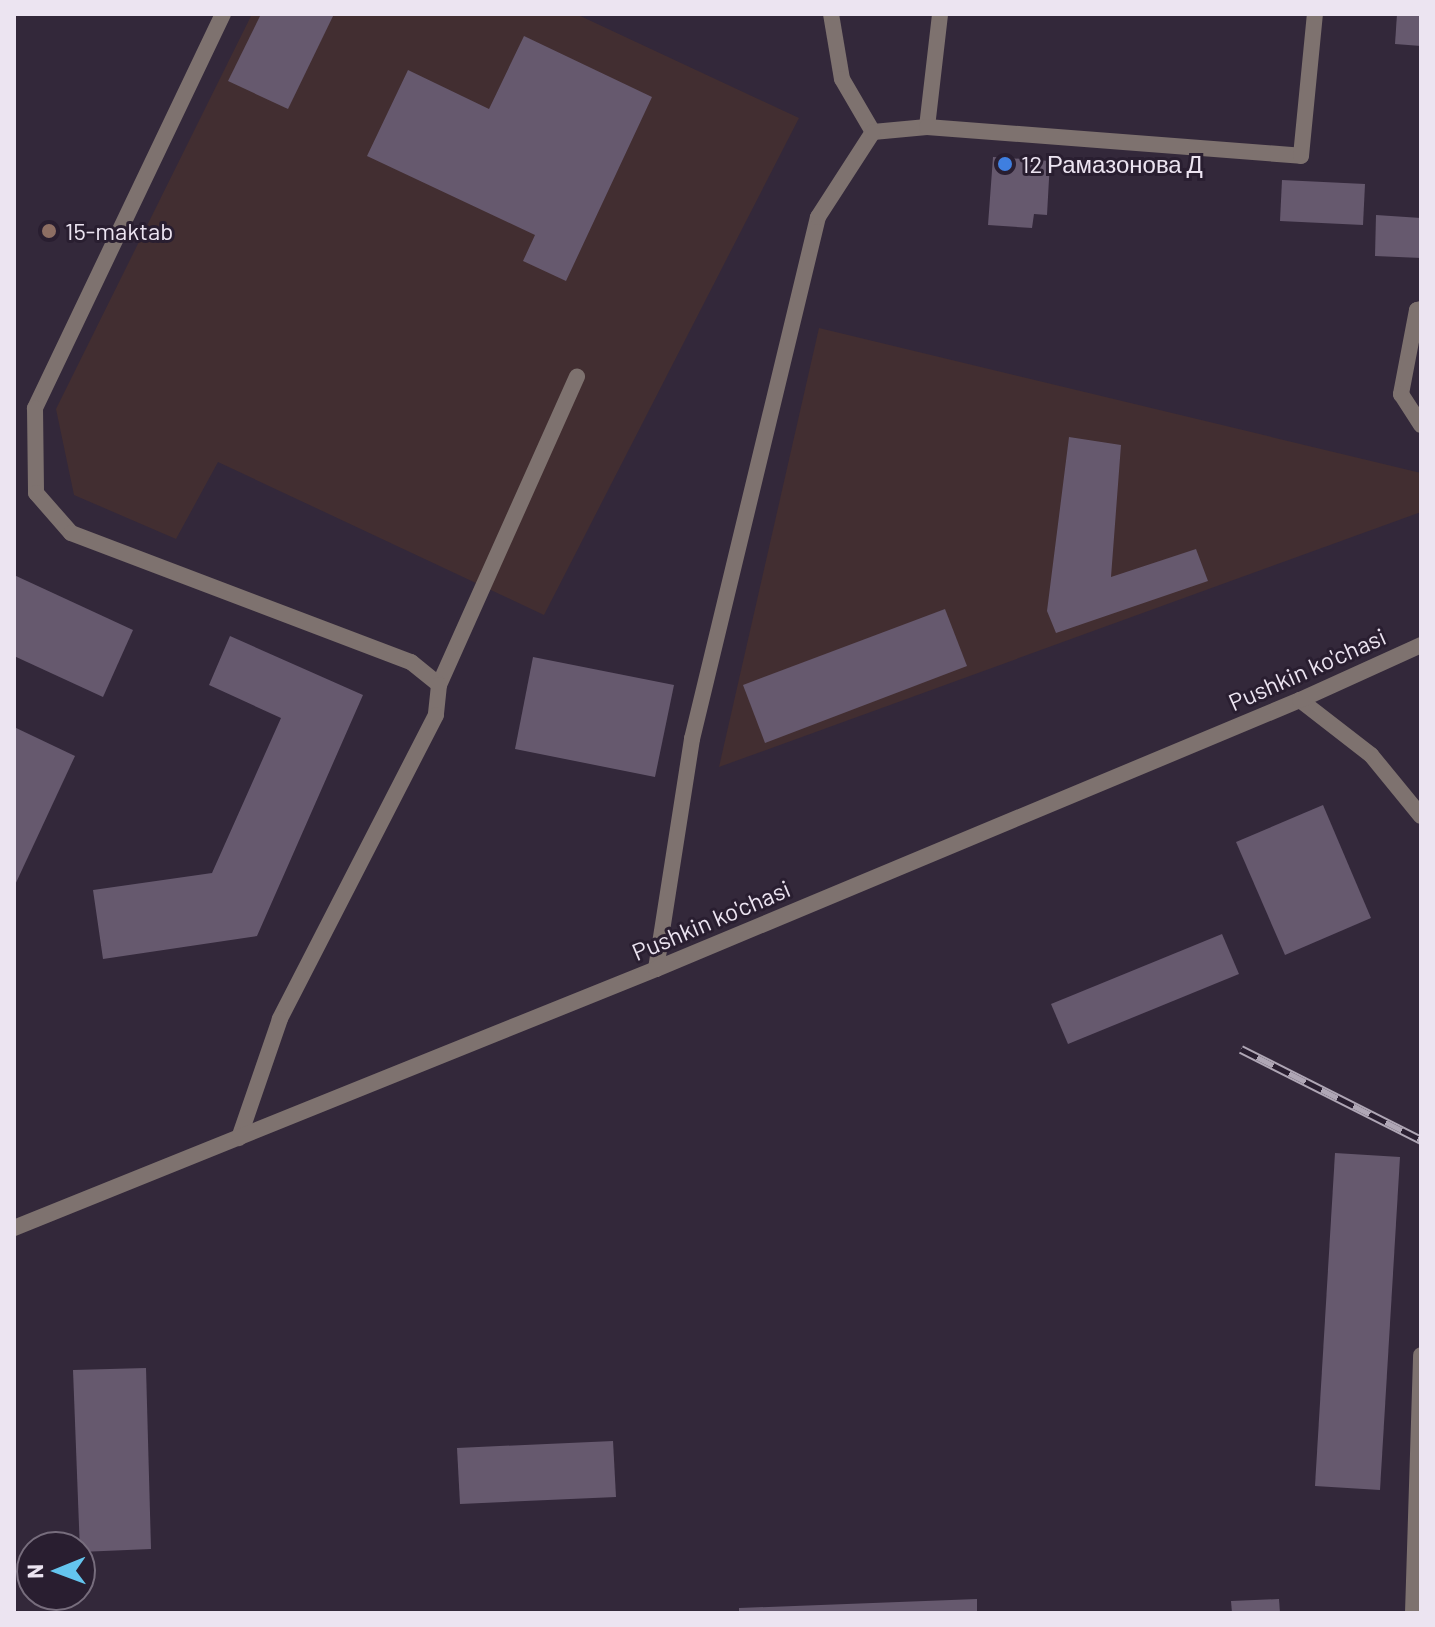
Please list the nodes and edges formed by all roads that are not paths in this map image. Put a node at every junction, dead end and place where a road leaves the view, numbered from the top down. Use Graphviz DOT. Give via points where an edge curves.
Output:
graph roads {
  1 [pos="223,14"];
  2 [pos="831,14"];
  3 [pos="940,14"];
  4 [pos="1315,14"];
  5 [pos="927,127"];
  6 [pos="873,132"];
  7 [pos="1421,309"];
  8 [pos="577,376"];
  9 [pos="1421,425"];
  10 [pos="1421,645"];
  11 [pos="439,685"];
  12 [pos="1300,700"];
  13 [pos="1421,816"];
  14 [pos="656,969"];
  15 [pos="239,1138"];
  16 [pos="14,1228"];
  17 [pos="1421,1355"];
  18 [pos="1413,1613"];
  1 -- 11 [label="street" via="35,408 36,493 71,533 411,662"];
  2 -- 6 [label="street" via="842,79"];
  3 -- 5 [label="street"];
  4 -- 5 [label="street" via="1301,156"];
  5 -- 6 [label="street"];
  6 -- 14 [label="street" via="818,217 692,739"];
  7 -- 9 [label="street" via="1401,394"];
  8 -- 11 [label="street"];
  10 -- 12 [label="street, Pushkin ko'chasi"];
  11 -- 15 [label="street" via="436,715 280,1019"];
  12 -- 13 [label="street" via="1371,755"];
  12 -- 14 [label="street, Pushkin ko'chasi"];
  14 -- 15 [label="street, Pushkin ko'chasi"];
  15 -- 16 [label="street, Pushkin ko'chasi"];
  17 -- 18 [label="street"];
}
